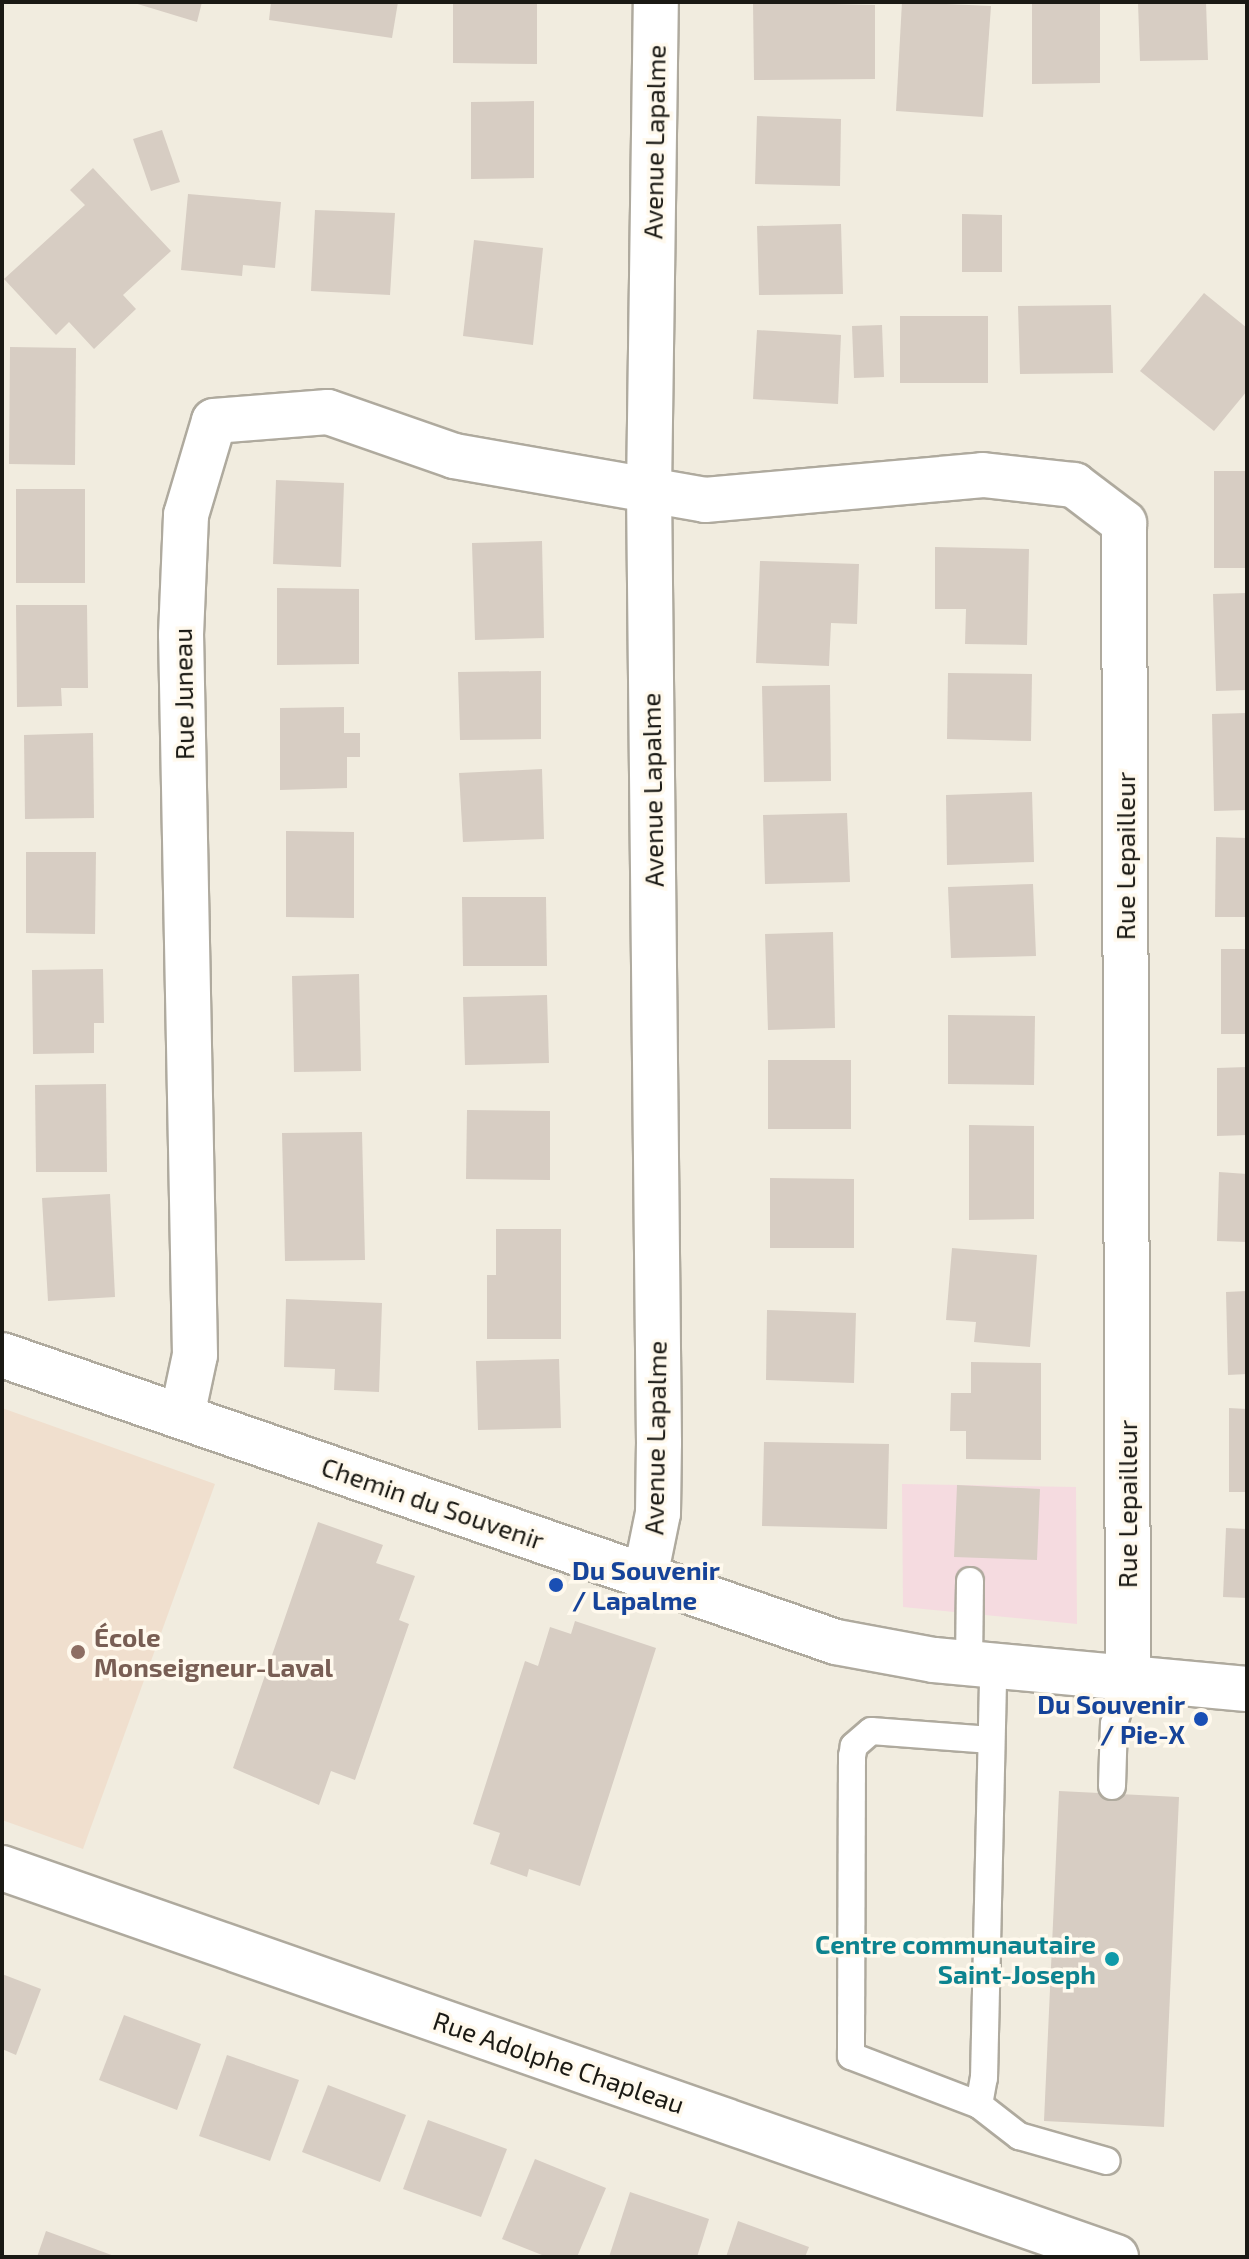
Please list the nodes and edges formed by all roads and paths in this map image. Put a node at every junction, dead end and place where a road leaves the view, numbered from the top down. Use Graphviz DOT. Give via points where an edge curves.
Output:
graph roads {
  1 [pos="656,2"];
  2 [pos="649,492"];
  3 [pos="2,1355"];
  4 [pos="182,1416"];
  5 [pos="645,1577"];
  6 [pos="970,1581"];
  7 [pos="981,1665"];
  8 [pos="1128,1679"];
  9 [pos="1247,1689"];
  10 [pos="991,1740"];
  11 [pos="1112,1786"];
  12 [pos="2,1868"];
  13 [pos="979,2105"];
  14 [pos="1107,2161"];
  15 [pos="1116,2257"];
  1 -- 2 [label="street, Avenue Lapalme"];
  2 -- 4 [label="street, Rue Juneau" via="454,456 328,412 214,421 186,515 181,635 195,1355"];
  2 -- 5 [label="street, Avenue Lapalme" via="659,1443 658,1513"];
  2 -- 8 [label="street, Rue Lepailleur" via="705,500 983,475 1074,485 1124,523"];
  3 -- 4 [label="street, Chemin du Souvenir"];
  4 -- 5 [label="street, Chemin du Souvenir"];
  5 -- 7 [label="street, Chemin du Souvenir" via="836,1642"];
  6 -- 7 [label="lane"];
  7 -- 8 [label="street, Chemin du Souvenir"];
  7 -- 10 [label="lane"];
  8 -- 9 [label="street, Chemin du Souvenir"];
  8 -- 11 [label="lane" via="1114,1724"];
  10 -- 13 [label="lane" via="984,2078"];
  10 -- 13 [label="lane" via="871,1731 854,1746 852,1756 851,2056"];
  12 -- 15 [label="street, Rue Adolphe Chapleau"];
  13 -- 14 [label="lane" via="1019,2136"];
}
